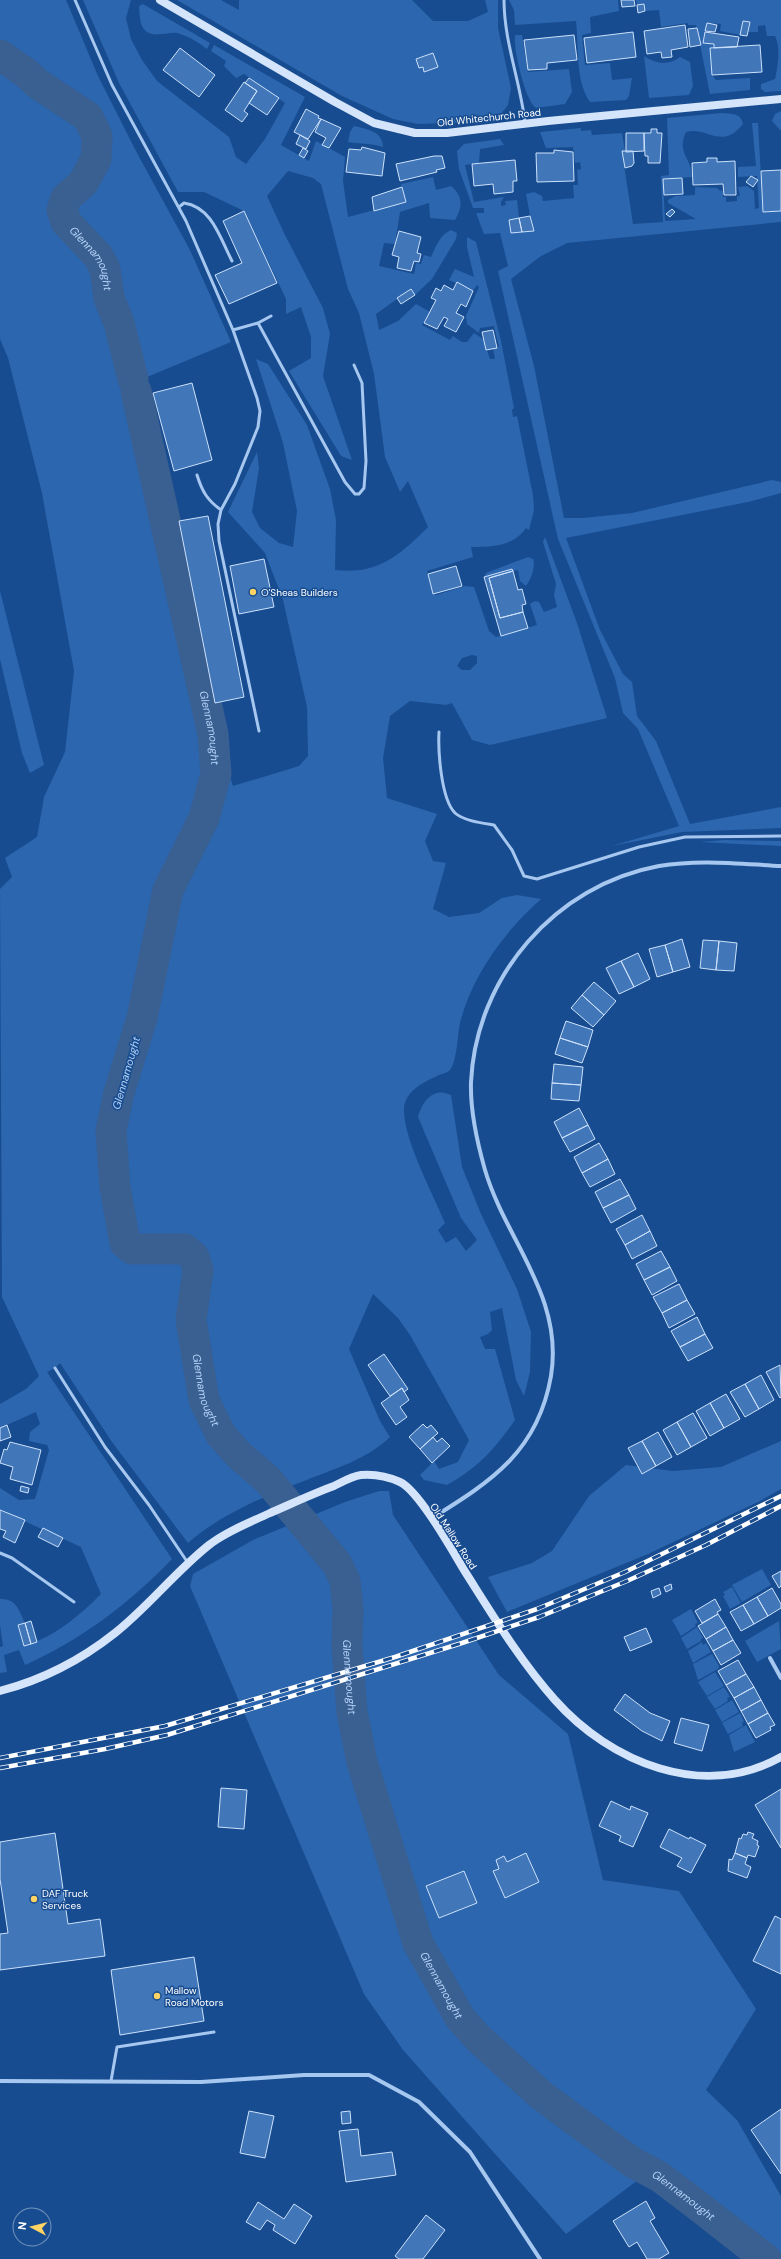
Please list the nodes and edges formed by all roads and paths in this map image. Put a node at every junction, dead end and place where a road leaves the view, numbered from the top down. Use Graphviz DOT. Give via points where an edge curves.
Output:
graph roads {
  1 [pos="75,0"];
  2 [pos="160,0"];
  3 [pos="504,0"];
  4 [pos="781,99"];
  5 [pos="525,123"];
  6 [pos="179,207"];
  7 [pos="232,260"];
  8 [pos="271,316"];
  9 [pos="258,323"];
  10 [pos="233,330"];
  11 [pos="354,365"];
  12 [pos="197,475"];
  13 [pos="221,510"];
  14 [pos="259,731"];
  15 [pos="439,732"];
  16 [pos="781,836"];
  17 [pos="781,866"];
  18 [pos="55,1368"];
  19 [pos="432,1518"];
  20 [pos="0,1553"];
  21 [pos="189,1564"];
  22 [pos="74,1602"];
  23 [pos="770,1658"];
  24 [pos="781,1678"];
  25 [pos="0,1691"];
  26 [pos="781,1757"];
  27 [pos="214,2032"];
  28 [pos="0,2081"];
  29 [pos="111,2081"];
  30 [pos="540,2259"];
  1 -- 6 [label="lane" via="112,85"];
  2 -- 5 [label="street, Old Whitechurch Road" via="374,122 415,133 447,133"];
  3 -- 5 [label="lane"];
  4 -- 5 [label="street, Old Whitechurch Road"];
  6 -- 7 [label="lane" via="184,203 193,204 206,212"];
  6 -- 10 [label="lane"];
  8 -- 9 [label="lane"];
  9 -- 10 [label="lane"];
  9 -- 11 [label="lane" via="345,482 355,494 359,494 364,488 366,462 362,383"];
  10 -- 13 [label="lane" via="253,383 260,411 252,445"];
  12 -- 13 [label="lane" via="202,492"];
  13 -- 14 [label="lane" via="218,524 219,541"];
  15 -- 16 [label="lane" via="438,754 445,793 455,813 477,822 494,825 512,850 524,876 538,879 639,847 685,837"];
  17 -- 19 [label="street" via="687,862 658,866 625,875 587,892 559,911 534,933 511,962 496,989 481,1024 471,1082 472,1114 486,1174 533,1271 548,1311 553,1344 551,1376 544,1404 535,1424 512,1461 483,1486"];
  18 -- 21 [label="lane" via="105,1447 149,1504"];
  19 -- 21 [label="street, Old Mallow Road" via="403,1483 384,1476 360,1475 226,1533"];
  19 -- 26 [label="street, Old Mallow Road" via="525,1662 556,1701 586,1730 646,1764 686,1775 737,1775"];
  20 -- 22 [label="lane" via="12,1558"];
  21 -- 25 [label="street, Old Mallow Road" via="114,1634 79,1658 50,1673"];
  23 -- 24 [label="street"];
  27 -- 29 [label="lane" via="117,2047"];
  28 -- 29 [label="street"];
  29 -- 30 [label="street" via="201,2082 304,2075 368,2075 419,2102 470,2152"];
}
